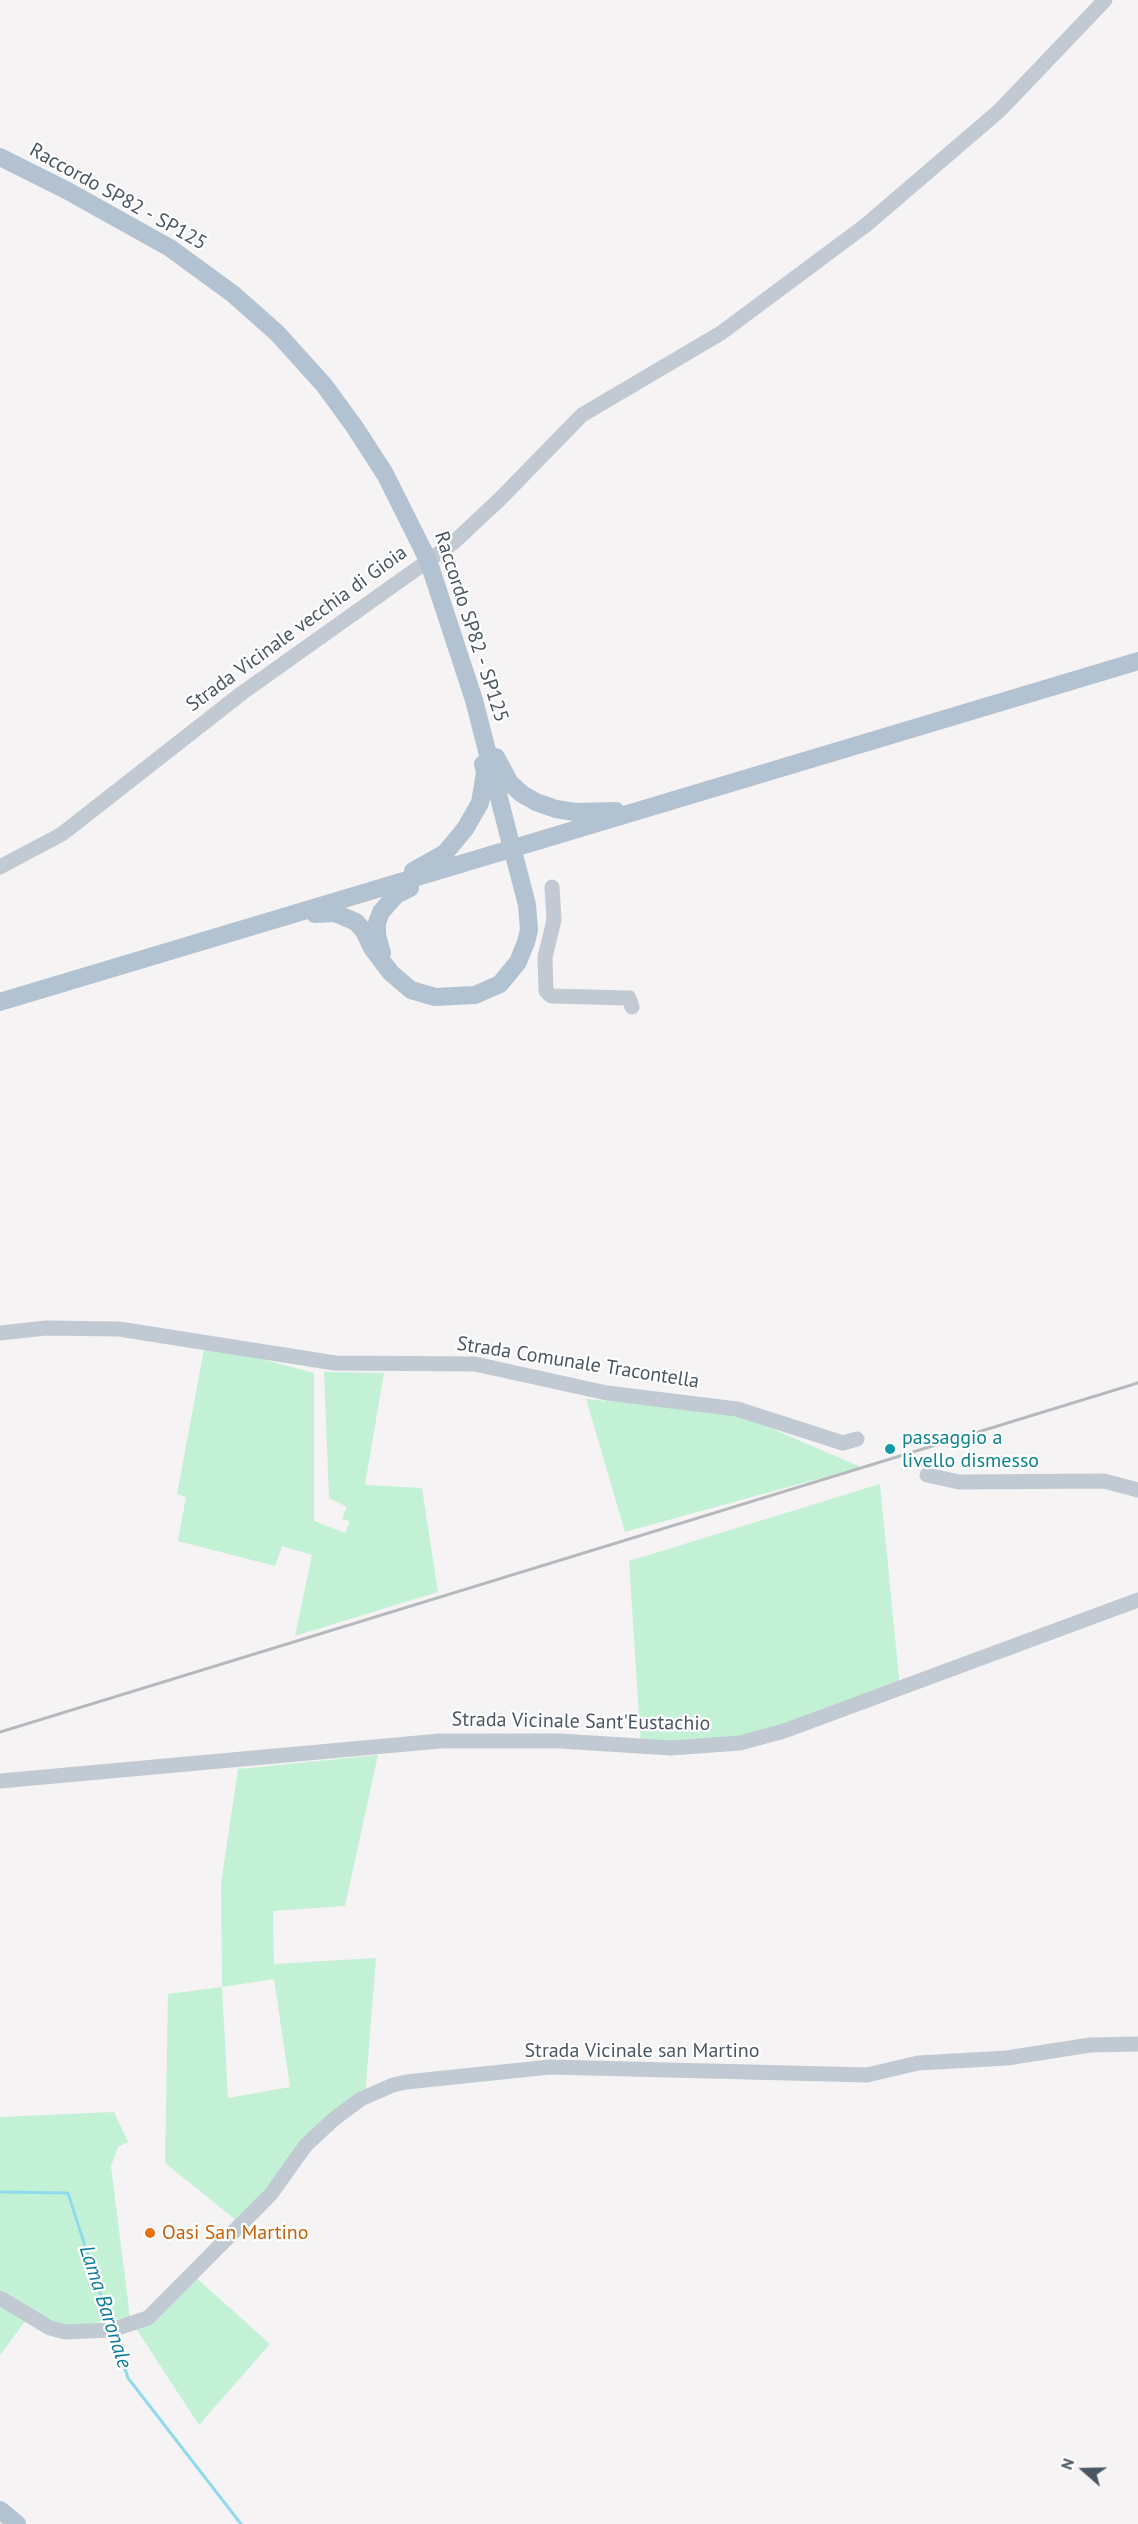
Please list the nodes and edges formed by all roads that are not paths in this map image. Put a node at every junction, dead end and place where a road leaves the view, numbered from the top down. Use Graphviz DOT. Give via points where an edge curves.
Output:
graph roads {
  1 [pos="1105,0"];
  2 [pos="0,157"];
  3 [pos="1138,661"];
  4 [pos="477,711"];
  5 [pos="646,809"];
  6 [pos="481,858"];
  7 [pos="0,867"];
  8 [pos="552,887"];
  9 [pos="365,894"];
  10 [pos="267,922"];
  11 [pos="385,963"];
  12 [pos="0,1002"];
  13 [pos="632,1007"];
  14 [pos="0,1333"];
  15 [pos="857,1439"];
  16 [pos="927,1476"];
  17 [pos="1138,1490"];
  18 [pos="1138,1600"];
  19 [pos="0,1781"];
  20 [pos="1138,2044"];
  21 [pos="0,2298"];
  22 [pos="0,2510"];
  23 [pos="17,2524"];
  1 -- 7 [label="street, Strada Vicinale vecchia di Gioia" via="993,116 833,251 704,345 582,415 453,543 242,693 62,834"];
  2 -- 4 [label="main road, Raccordo SP82 - SP125" via="170,248 233,294 277,333 324,385 385,474 427,561"];
  3 -- 5 [label="main road"];
  4 -- 5 [label="main road" via="500,767 522,794 556,809 575,812"];
  4 -- 9 [label="main road" via="485,773 480,803 470,822 455,843 438,857"];
  4 -- 11 [label="main road, Raccordo SP82 - SP125, bridge" via="528,905 529,930 518,962 500,984 475,995 435,997 404,986"];
  5 -- 6 [label="main road"];
  6 -- 9 [label="main road"];
  6 -- 11 [label="main road" via="404,890 389,902 377,923"];
  8 -- 13 [label="street" via="554,920 545,957 546,991 551,996 628,999"];
  9 -- 10 [label="main road"];
  10 -- 11 [label="main road, Raccordo SP82 - SP125" via="324,912 347,917 364,931"];
  10 -- 12 [label="main road"];
  14 -- 15 [label="street, Strada Comunale Tracontella" via="46,1328 119,1329 335,1363 475,1364 607,1393 737,1409 843,1443"];
  16 -- 17 [label="street" via="959,1482 1104,1481"];
  18 -- 19 [label="street, Strada Vicinale Sant'Eustachio" via="784,1731 740,1743 671,1748 560,1741 440,1741"];
  20 -- 21 [label="street, Strada Vicinale san Martino" via="1090,2045 1007,2058 918,2063 867,2075 550,2067 406,2082 361,2099 334,2119 306,2145 271,2194 148,2318 111,2330 65,2332 50,2328"];
  22 -- 23 [label="main road"];
}
